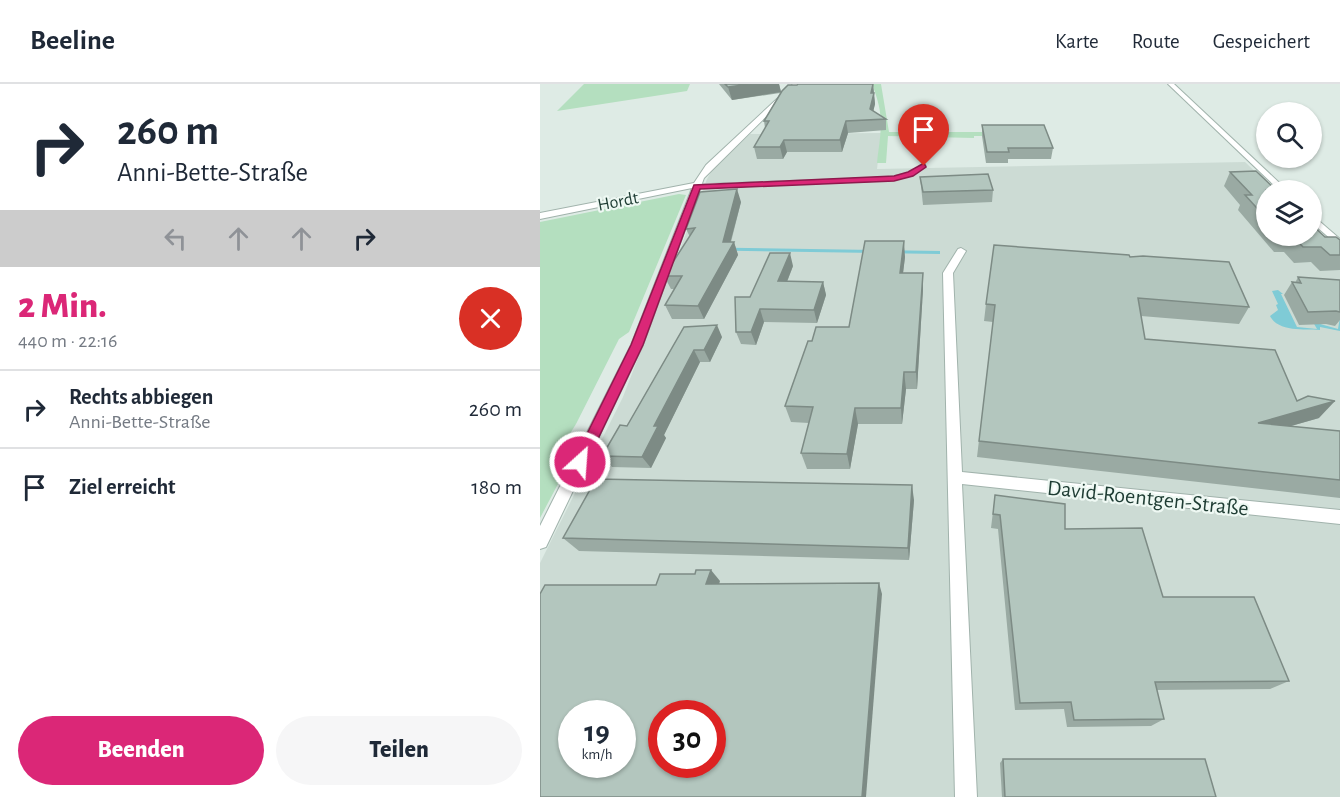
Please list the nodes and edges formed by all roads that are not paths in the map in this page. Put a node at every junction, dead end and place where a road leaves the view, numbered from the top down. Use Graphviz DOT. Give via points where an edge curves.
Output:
graph roads {
  1 [pos="796,84"];
  2 [pos="1171,84"];
  3 [pos="924,166"];
  4 [pos="1272,180"];
  5 [pos="697,186"];
  6 [pos="540,216"];
  7 [pos="1322,227"];
  8 [pos="1340,244"];
  9 [pos="961,251"];
  10 [pos="956,477"];
  11 [pos="1340,517"];
  12 [pos="540,542"];
  13 [pos="966,797"];
  1 -- 5 [label="street" via="709,167"];
  2 -- 4 [label="street"];
  3 -- 5 [label="lane" via="894,178"];
  5 -- 6 [label="street, Hordt"];
  5 -- 12 [label="street" via="637,345"];
  7 -- 8 [label="street"];
  9 -- 10 [label="street" via="948,273"];
  10 -- 11 [label="street, David-Roentgen-Straße"];
  10 -- 13 [label="street"];
}
